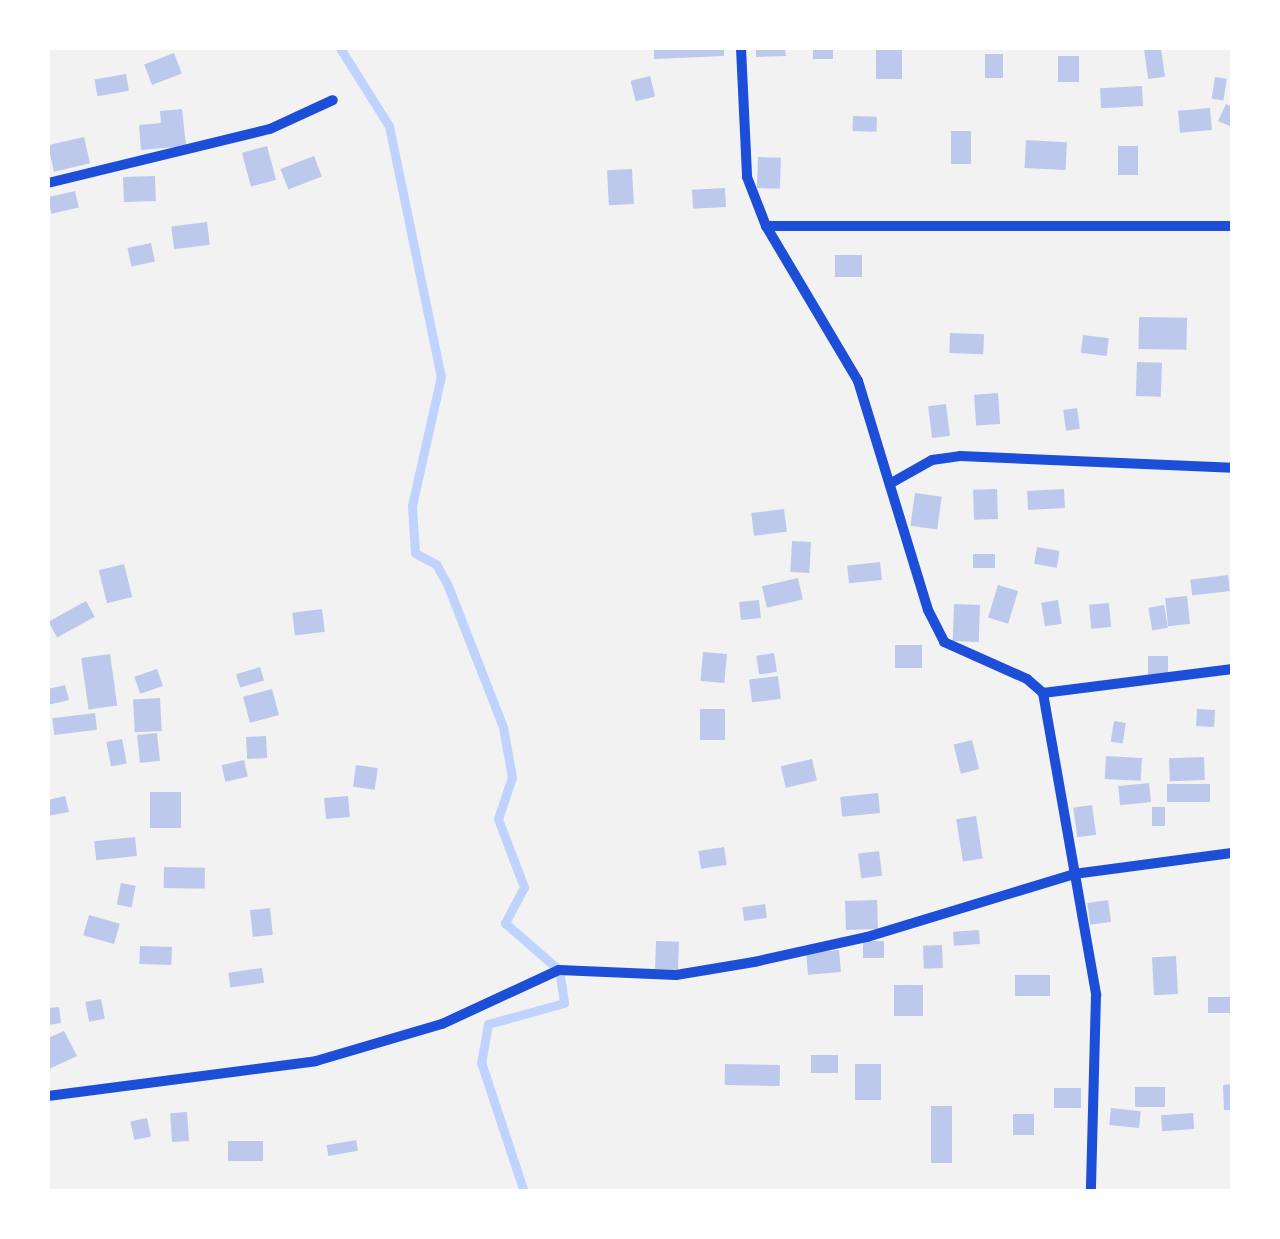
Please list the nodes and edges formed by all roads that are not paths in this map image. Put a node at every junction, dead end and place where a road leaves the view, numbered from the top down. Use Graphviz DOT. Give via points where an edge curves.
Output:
graph roads {
  1 [pos="741,48"];
  2 [pos="333,100"];
  3 [pos="48,183"];
  4 [pos="766,226"];
  5 [pos="1232,226"];
  6 [pos="1232,468"];
  7 [pos="893,482"];
  8 [pos="1232,669"];
  9 [pos="1043,693"];
  10 [pos="1232,853"];
  11 [pos="1074,874"];
  12 [pos="48,1096"];
  13 [pos="1091,1192"];
  1 -- 4 [label="street" via="747,177"];
  2 -- 3 [label="street" via="270,129"];
  4 -- 5 [label="street"];
  4 -- 7 [label="street" via="858,380"];
  6 -- 7 [label="street" via="960,456 932,460"];
  7 -- 9 [label="street" via="928,610 944,642 1028,679"];
  8 -- 9 [label="street"];
  9 -- 11 [label="street" via="1058,749"];
  10 -- 11 [label="street"];
  11 -- 12 [label="street" via="867,937 754,962 676,976 559,970 442,1024 316,1061"];
  11 -- 13 [label="street" via="1096,995"];
}
